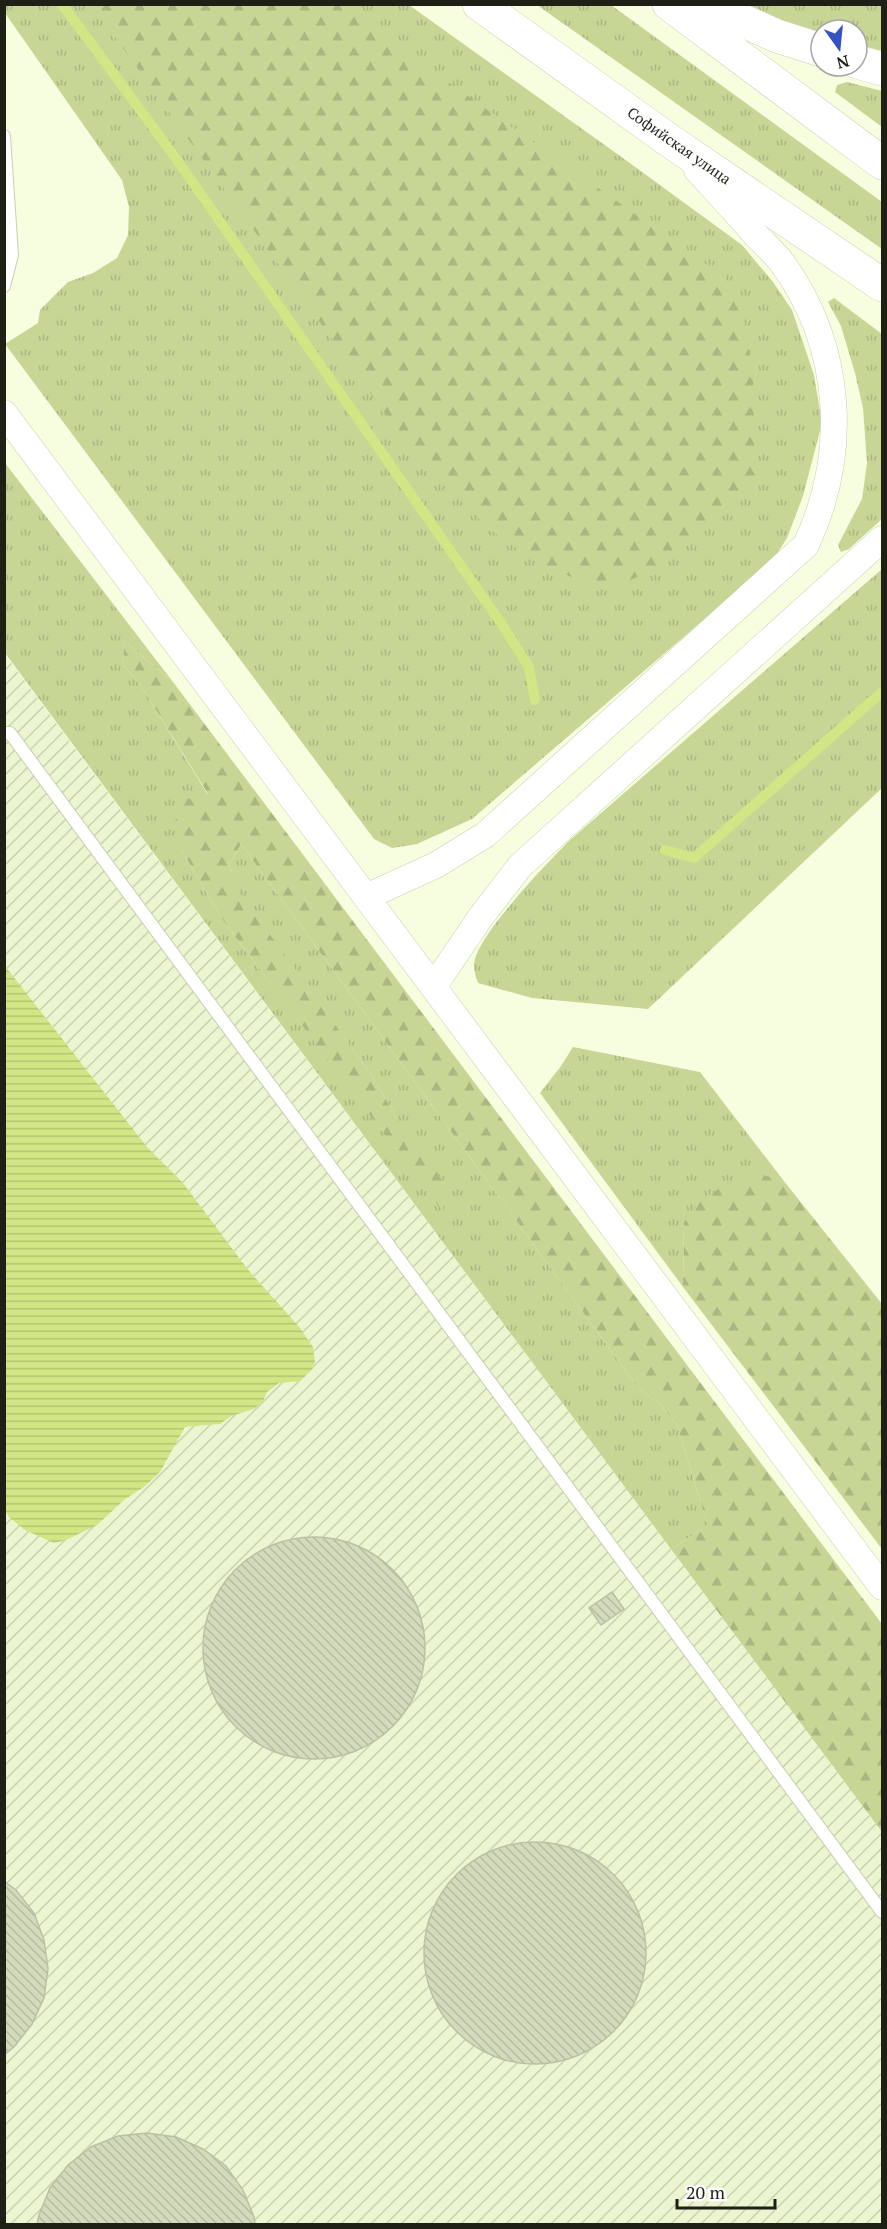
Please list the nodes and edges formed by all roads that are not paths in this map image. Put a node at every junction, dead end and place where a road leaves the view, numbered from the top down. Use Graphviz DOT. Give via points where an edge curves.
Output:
graph roads {
  1 [pos="478,4"];
  2 [pos="669,4"];
  3 [pos="705,4"];
  4 [pos="809,46"];
  5 [pos="4,136"];
  6 [pos="670,141"];
  7 [pos="882,163"];
  8 [pos="882,285"];
  9 [pos="4,286"];
  10 [pos="4,413"];
  11 [pos="882,539"];
  12 [pos="4,733"];
  13 [pos="366,897"];
  14 [pos="434,986"];
  15 [pos="882,1587"];
  16 [pos="882,1912"];
  1 -- 6 [label="main road, Софийская улица"];
  2 -- 7 [label="main road"];
  3 -- 4 [label="main road"];
  5 -- 9 [label="lane" via="12,255"];
  6 -- 8 [label="main road, Софийская улица"];
  6 -- 13 [label="street" via="783,264 808,306 831,383 836,423 828,486 818,520 806,545 485,835 436,865"];
  10 -- 13 [label="street"];
  11 -- 14 [label="street" via="520,866"];
  12 -- 16 [label="lane" via="10,732"];
  13 -- 14 [label="street"];
  14 -- 15 [label="street"];
}
